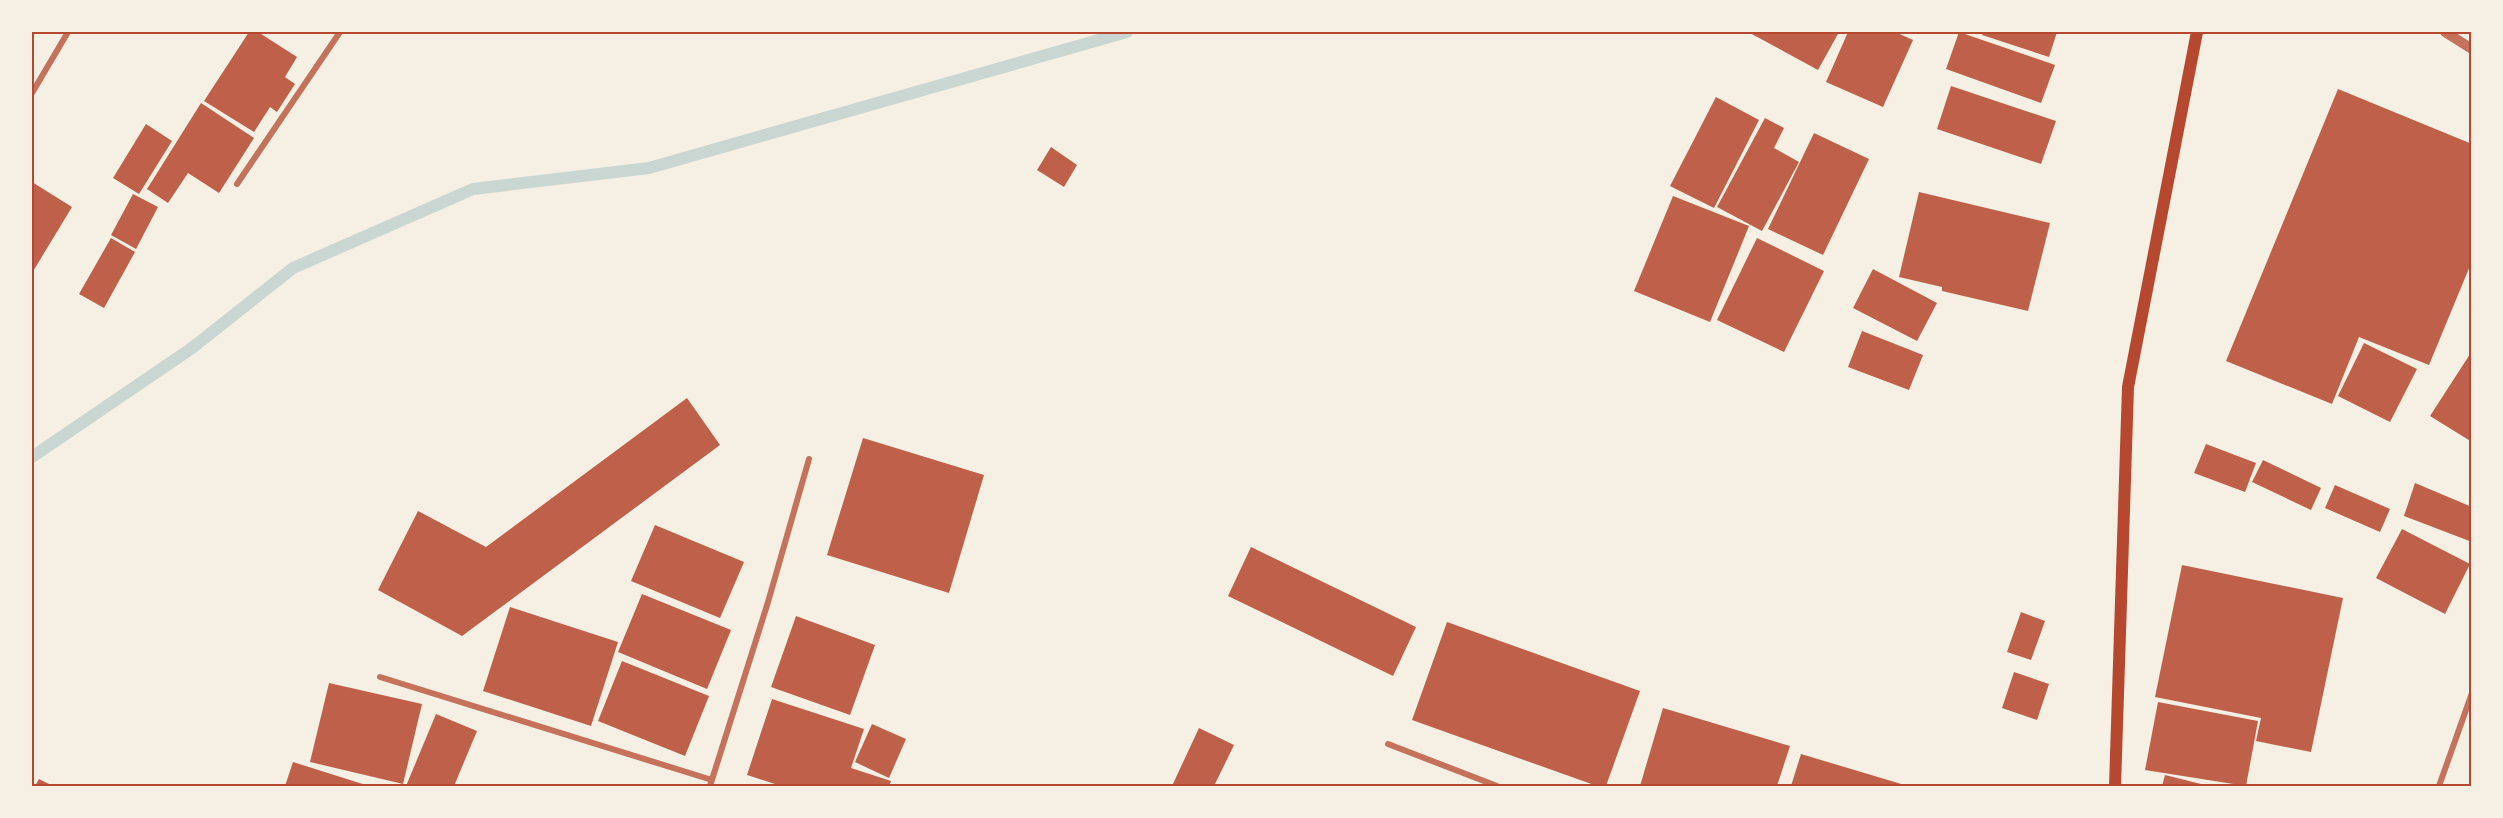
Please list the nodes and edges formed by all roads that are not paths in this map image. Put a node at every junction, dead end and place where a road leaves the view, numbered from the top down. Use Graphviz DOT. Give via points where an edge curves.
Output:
graph roads {
  1 [pos="68,32"];
  2 [pos="340,32"];
  3 [pos="2197,32"];
  4 [pos="2445,32"];
  5 [pos="2472,49"];
  6 [pos="32,93"];
  7 [pos="237,184"];
  8 [pos="809,459"];
  9 [pos="380,677"];
  10 [pos="2472,693"];
  11 [pos="1388,744"];
  12 [pos="711,783"];
  13 [pos="1497,786"];
  14 [pos="2115,786"];
  15 [pos="2439,786"];
  1 -- 6 [label="street"];
  2 -- 7 [label="street"];
  3 -- 14 [label="main road" via="2128,387"];
  4 -- 5 [label="street"];
  8 -- 12 [label="street"];
  9 -- 12 [label="street"];
  10 -- 15 [label="street"];
  11 -- 13 [label="street"];
}
